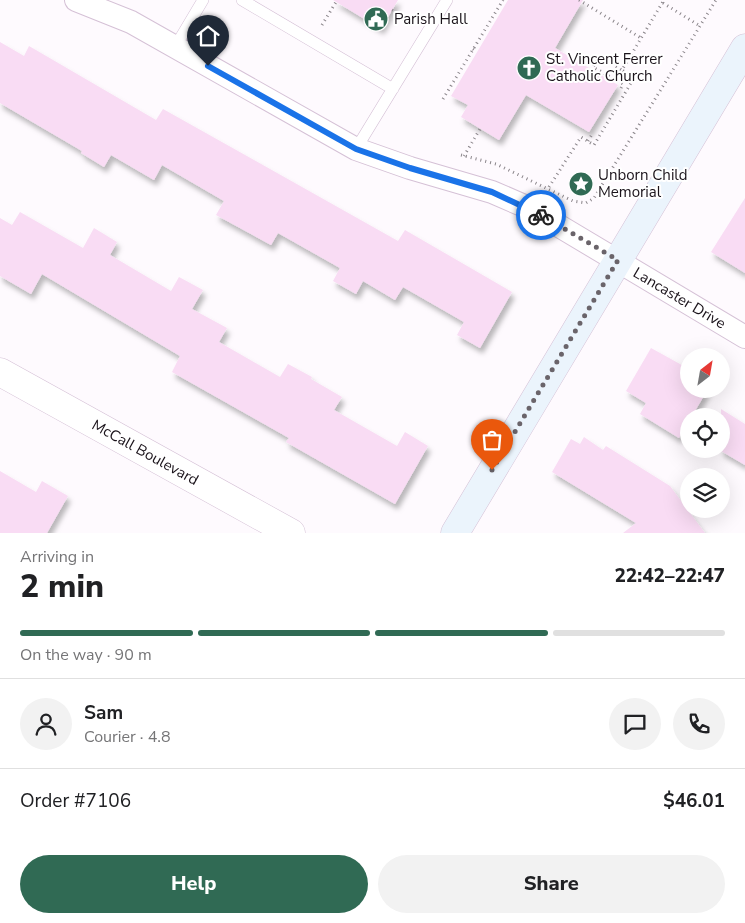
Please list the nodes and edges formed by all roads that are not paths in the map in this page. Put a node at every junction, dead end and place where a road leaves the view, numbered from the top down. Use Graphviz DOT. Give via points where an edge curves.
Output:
graph roads {
  1 [pos="76,0"];
  2 [pos="203,0"];
  3 [pos="242,0"];
  4 [pos="447,0"];
  5 [pos="175,47"];
  6 [pos="745,48"];
  7 [pos="394,89"];
  8 [pos="356,149"];
  9 [pos="618,260"];
  10 [pos="745,337"];
  11 [pos="0,372"];
  12 [pos="291,533"];
  13 [pos="455,533"];
  1 -- 5 [label="street, Lancaster Drive" via="131,22"];
  2 -- 5 [label="lane"];
  3 -- 7 [label="lane"];
  4 -- 7 [label="lane"];
  5 -- 8 [label="street, Lancaster Drive"];
  6 -- 9 [label="main road"];
  7 -- 8 [label="lane"];
  8 -- 9 [label="street, Lancaster Drive" via="492,192 529,208"];
  9 -- 10 [label="street, Lancaster Drive"];
  9 -- 13 [label="main road"];
  11 -- 12 [label="street, McCall Boulevard"];
}
